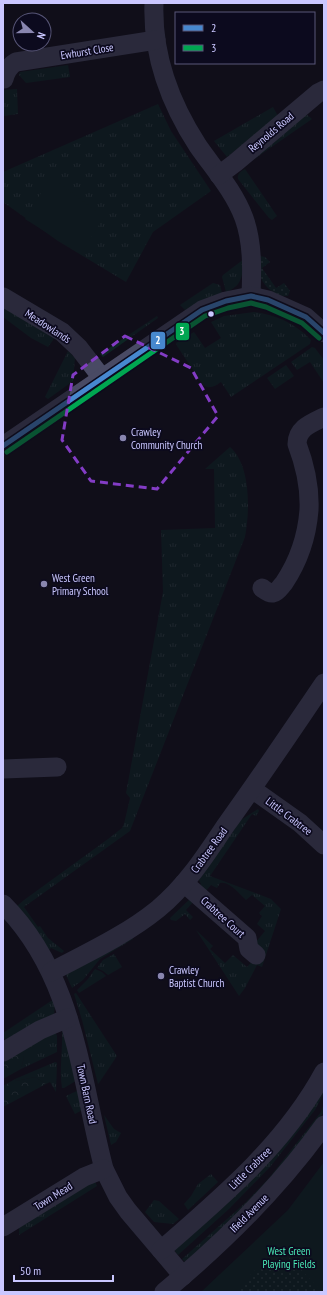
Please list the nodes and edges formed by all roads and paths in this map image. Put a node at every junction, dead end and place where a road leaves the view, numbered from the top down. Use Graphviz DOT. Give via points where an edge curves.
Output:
graph roads {
  1 [pos="154,3"];
  2 [pos="156,40"];
  3 [pos="4,79"];
  4 [pos="324,90"];
  5 [pos="219,175"];
  6 [pos="251,296"];
  7 [pos="3,298"];
  8 [pos="324,333"];
  9 [pos="102,378"];
  10 [pos="324,417"];
  11 [pos="3,446"];
  12 [pos="262,588"];
  13 [pos="324,683"];
  14 [pos="57,767"];
  15 [pos="3,769"];
  16 [pos="252,789"];
  17 [pos="324,845"];
  18 [pos="184,883"];
  19 [pos="3,904"];
  20 [pos="256,955"];
  21 [pos="51,972"];
  22 [pos="68,1018"];
  23 [pos="3,1052"];
  24 [pos="324,1072"];
  25 [pos="324,1126"];
  26 [pos="104,1169"];
  27 [pos="3,1227"];
  28 [pos="161,1250"];
  29 [pos="183,1276"];
  30 [pos="164,1292"];
  1 -- 2 [label="street"];
  2 -- 3 [label="street, Ewhurst Close" via="16,62 8,69"];
  2 -- 5 [label="street" via="168,89 176,109"];
  4 -- 5 [label="street, Reynolds Road"];
  5 -- 6 [label="street" via="244,217 249,234 252,252"];
  6 -- 8 [label="street" via="268,300 306,317"];
  6 -- 9 [label="street" via="226,301 202,310"];
  7 -- 9 [label="street, Meadowlands" via="62,332 79,348"];
  9 -- 11 [label="street"];
  10 -- 12 [label="street" via="302,430 297,439 307,475 309,510 302,544 290,574 277,591 270,593"];
  13 -- 16 [label="street, Crabtree Road"];
  14 -- 15 [label="street"];
  16 -- 17 [label="street, Little Crabtree" via="300,823"];
  16 -- 18 [label="street, Crabtree Road"];
  18 -- 20 [label="street, Crabtree Court" via="247,938 249,949"];
  18 -- 21 [label="street, Crabtree Road" via="141,922"];
  19 -- 21 [label="street, Town Barn Road" via="21,924"];
  21 -- 22 [label="street, Town Barn Road"];
  22 -- 23 [label="street" via="40,1030"];
  22 -- 26 [label="street, Town Barn Road"];
  24 -- 28 [label="street, Little Crabtree" via="302,1108 267,1152"];
  25 -- 29 [label="street, Ifield Avenue" via="276,1186"];
  26 -- 27 [label="street, Town Mead" via="84,1177"];
  26 -- 28 [label="street, Town Barn Road" via="118,1197"];
  28 -- 29 [label="street, Town Barn Road"];
  29 -- 30 [label="street, Ifield Avenue"];
}
